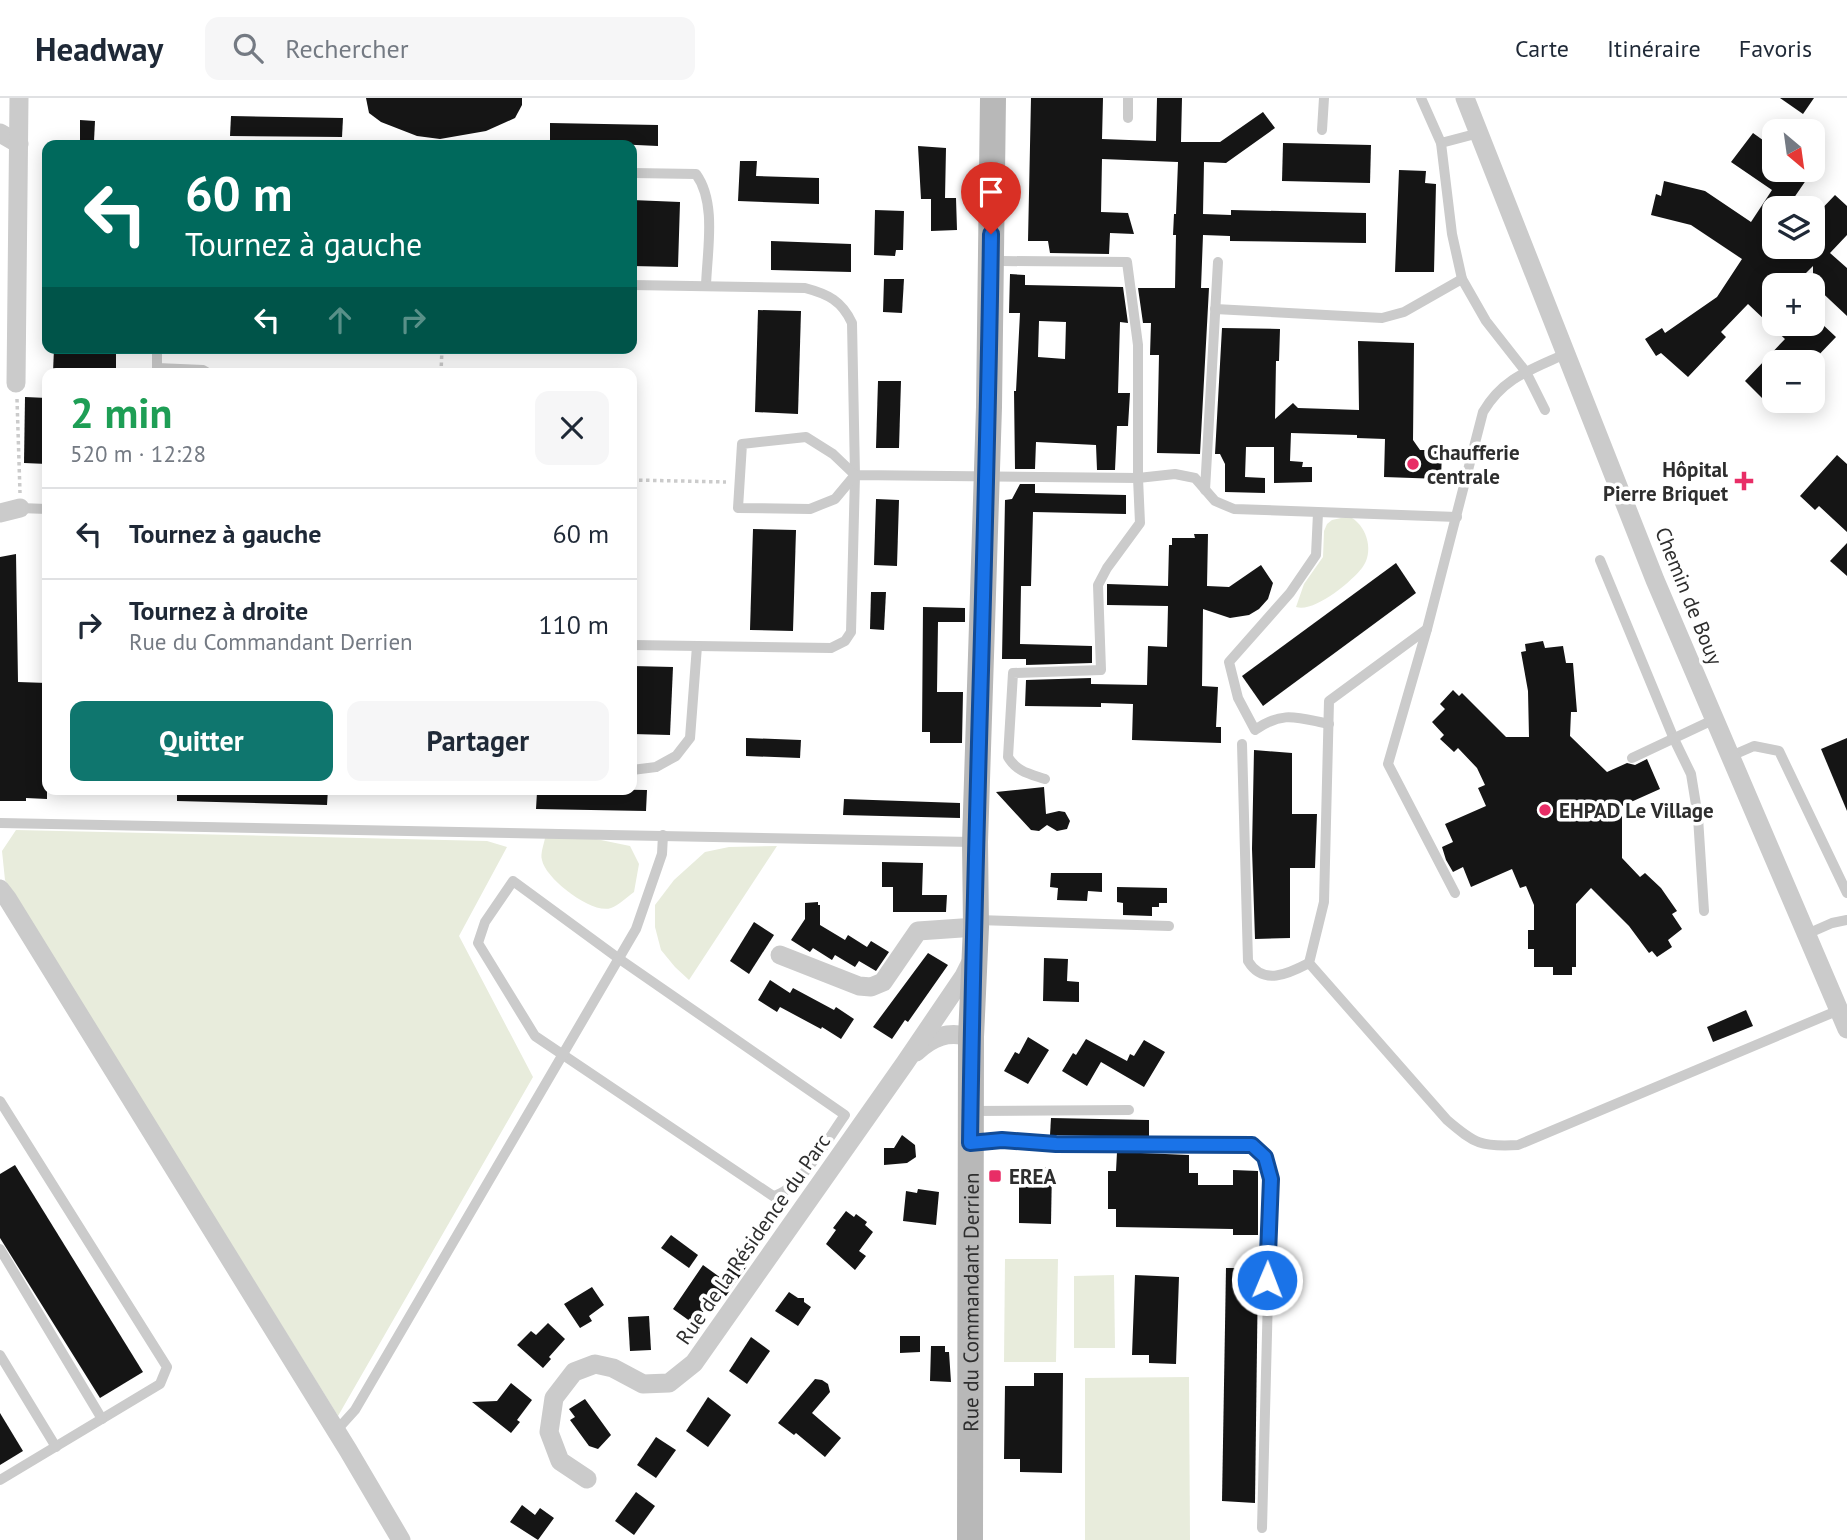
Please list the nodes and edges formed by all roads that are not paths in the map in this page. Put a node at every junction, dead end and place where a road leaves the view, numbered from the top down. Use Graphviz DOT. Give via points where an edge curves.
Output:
graph roads {
  1 [pos="19,98"];
  2 [pos="993,98"];
  3 [pos="1128,98"];
  4 [pos="1325,98"];
  5 [pos="1421,98"];
  6 [pos="1465,98"];
  7 [pos="1128,118"];
  8 [pos="1321,130"];
  9 [pos="0,133"];
  10 [pos="1479,133"];
  11 [pos="19,144"];
  12 [pos="1441,144"];
  13 [pos="637,173"];
  14 [pos="1002,261"];
  15 [pos="1218,262"];
  16 [pos="1462,279"];
  17 [pos="637,285"];
  18 [pos="706,286"];
  19 [pos="1216,309"];
  20 [pos="1565,354"];
  21 [pos="1526,372"];
  22 [pos="16,383"];
  23 [pos="1545,410"];
  24 [pos="987,474"];
  25 [pos="855,475"];
  26 [pos="1138,478"];
  27 [pos="1205,490"];
  28 [pos="20,508"];
  29 [pos="42,509"];
  30 [pos="0,513"];
  31 [pos="1318,513"];
  32 [pos="1457,517"];
  33 [pos="1600,560"];
  34 [pos="1427,629"];
  35 [pos="637,645"];
  36 [pos="698,646"];
  37 [pos="1716,719"];
  38 [pos="1329,724"];
  39 [pos="1674,739"];
  40 [pos="1242,744"];
  41 [pos="1731,756"];
  42 [pos="1632,758"];
  43 [pos="637,770"];
  44 [pos="1045,779"];
  45 [pos="0,823"];
  46 [pos="663,835"];
  47 [pos="975,842"];
  48 [pos="0,889"];
  49 [pos="1847,892"];
  50 [pos="1455,893"];
  51 [pos="1704,911"];
  52 [pos="1847,920"];
  53 [pos="1169,926"];
  54 [pos="976,933"];
  55 [pos="1807,934"];
  56 [pos="780,955"];
  57 [pos="618,958"];
  58 [pos="1308,963"];
  59 [pos="1839,1010"];
  60 [pos="1847,1029"];
  61 [pos="971,1037"];
  62 [pos="561,1054"];
  63 [pos="905,1063"];
  64 [pos="0,1101"];
  65 [pos="1129,1110"];
  66 [pos="971,1111"];
  67 [pos="970,1143"];
  68 [pos="0,1249"];
  69 [pos="0,1355"];
  70 [pos="102,1419"];
  71 [pos="336,1431"];
  72 [pos="56,1447"];
  73 [pos="968,1456"];
  74 [pos="587,1479"];
  75 [pos="0,1480"];
  76 [pos="1262,1528"];
  77 [pos="401,1540"];
  78 [pos="962,1540"];
  79 [pos="970,1540"];
  1 -- 11 [label="street"];
  2 -- 24 [label="main road, Rue du Commandant Derrien"];
  3 -- 7 [label="lane"];
  4 -- 8 [label="lane"];
  5 -- 12 [label="lane"];
  6 -- 10 [label="street, Chemin de Bouy"];
  9 -- 11 [label="street"];
  10 -- 12 [label="lane"];
  10 -- 20 [label="street, Chemin de Bouy"];
  11 -- 22 [label="street"];
  12 -- 16 [label="lane"];
  13 -- 18 [label="lane" via="696,174 703,184 708,201"];
  14 -- 26 [label="lane" via="1128,262 1138,345"];
  15 -- 19 [label="lane"];
  16 -- 19 [label="lane" via="1404,312 1382,318"];
  16 -- 21 [label="lane" via="1486,321"];
  17 -- 18 [label="lane"];
  18 -- 25 [label="lane" via="805,288 825,293 845,309 852,323"];
  19 -- 27 [label="lane"];
  20 -- 21 [label="lane"];
  20 -- 37 [label="street, Chemin de Bouy"];
  21 -- 23 [label="lane"];
  21 -- 32 [label="lane" via="1510,380 1483,412"];
  24 -- 25 [label="lane"];
  24 -- 26 [label="lane"];
  24 -- 47 [label="main road, Rue du Commandant Derrien"];
  25 -- 25 [label="lane" via="835,499 810,509 738,508 742,444 807,437"];
  25 -- 36 [label="lane" via="851,632 845,641 831,648"];
  26 -- 27 [label="lane" via="1175,474 1195,478"];
  26 -- 44 [label="lane" via="1140,523 1098,585 1101,670 1013,673 1008,757 1022,772"];
  27 -- 31 [label="lane" via="1215,501 1234,509"];
  28 -- 29 [label="lane"];
  28 -- 30 [label="street"];
  31 -- 32 [label="lane"];
  31 -- 38 [label="lane" via="1316,555 1290,593 1229,662 1238,698 1255,730 1269,719 1287,716"];
  32 -- 34 [label="lane"];
  33 -- 39 [label="lane"];
  34 -- 38 [label="lane" via="1329,701"];
  34 -- 50 [label="lane" via="1388,764"];
  35 -- 36 [label="lane"];
  36 -- 43 [label="lane" via="690,738 677,756"];
  37 -- 39 [label="lane"];
  37 -- 41 [label="street, Chemin de Bouy"];
  38 -- 58 [label="lane" via="1324,902"];
  39 -- 42 [label="lane"];
  39 -- 51 [label="lane" via="1691,774"];
  40 -- 58 [label="lane" via="1248,961 1254,971 1268,976 1290,973"];
  41 -- 49 [label="lane" via="1754,746 1779,751"];
  41 -- 55 [label="street, Chemin de Bouy"];
  45 -- 46 [label="lane"];
  46 -- 47 [label="lane"];
  46 -- 57 [label="lane" via="662,854 643,910"];
  47 -- 54 [label="main road, Rue du Commandant Derrien"];
  48 -- 71 [label="street"];
  52 -- 55 [label="lane"];
  53 -- 54 [label="lane"];
  54 -- 56 [label="street" via="919,931 883,982 872,987"];
  54 -- 61 [label="main road, Rue du Commandant Derrien"];
  54 -- 63 [label="street, Rue de la Résidence du Parc" via="964,976"];
  55 -- 59 [label="street, Chemin de Bouy"];
  57 -- 62 [label="lane"];
  57 -- 62 [label="lane" via="513,881 485,922 478,943 535,1036"];
  57 -- 62 [label="lane" via="845,1115 793,1185 772,1196"];
  58 -- 59 [label="lane" via="1447,1120 1471,1140 1491,1146 1518,1145"];
  59 -- 60 [label="street, Chemin de Bouy"];
  61 -- 63 [label="street, Rue de la Résidence du Parc" via="934,1037"];
  61 -- 66 [label="main road, Rue du Commandant Derrien"];
  62 -- 71 [label="lane" via="355,1410"];
  63 -- 74 [label="street, Rue de la Résidence du Parc" via="694,1363 669,1383 642,1384 614,1368 595,1364 574,1371 554,1398 549,1432 560,1461"];
  64 -- 70 [label="lane" via="167,1367 160,1384"];
  65 -- 66 [label="lane"];
  66 -- 67 [label="main road, Rue du Commandant Derrien"];
  67 -- 73 [label="main road, Rue du Commandant Derrien"];
  67 -- 76 [label="lane" via="1252,1145 1260,1151 1271,1179"];
  68 -- 70 [label="lane"];
  69 -- 72 [label="lane"];
  70 -- 72 [label="lane"];
  71 -- 77 [label="street"];
  72 -- 75 [label="lane"];
  73 -- 78 [label="main road, Rue du Commandant Derrien"];
  73 -- 79 [label="main road, Rue du Commandant Derrien"];
}
